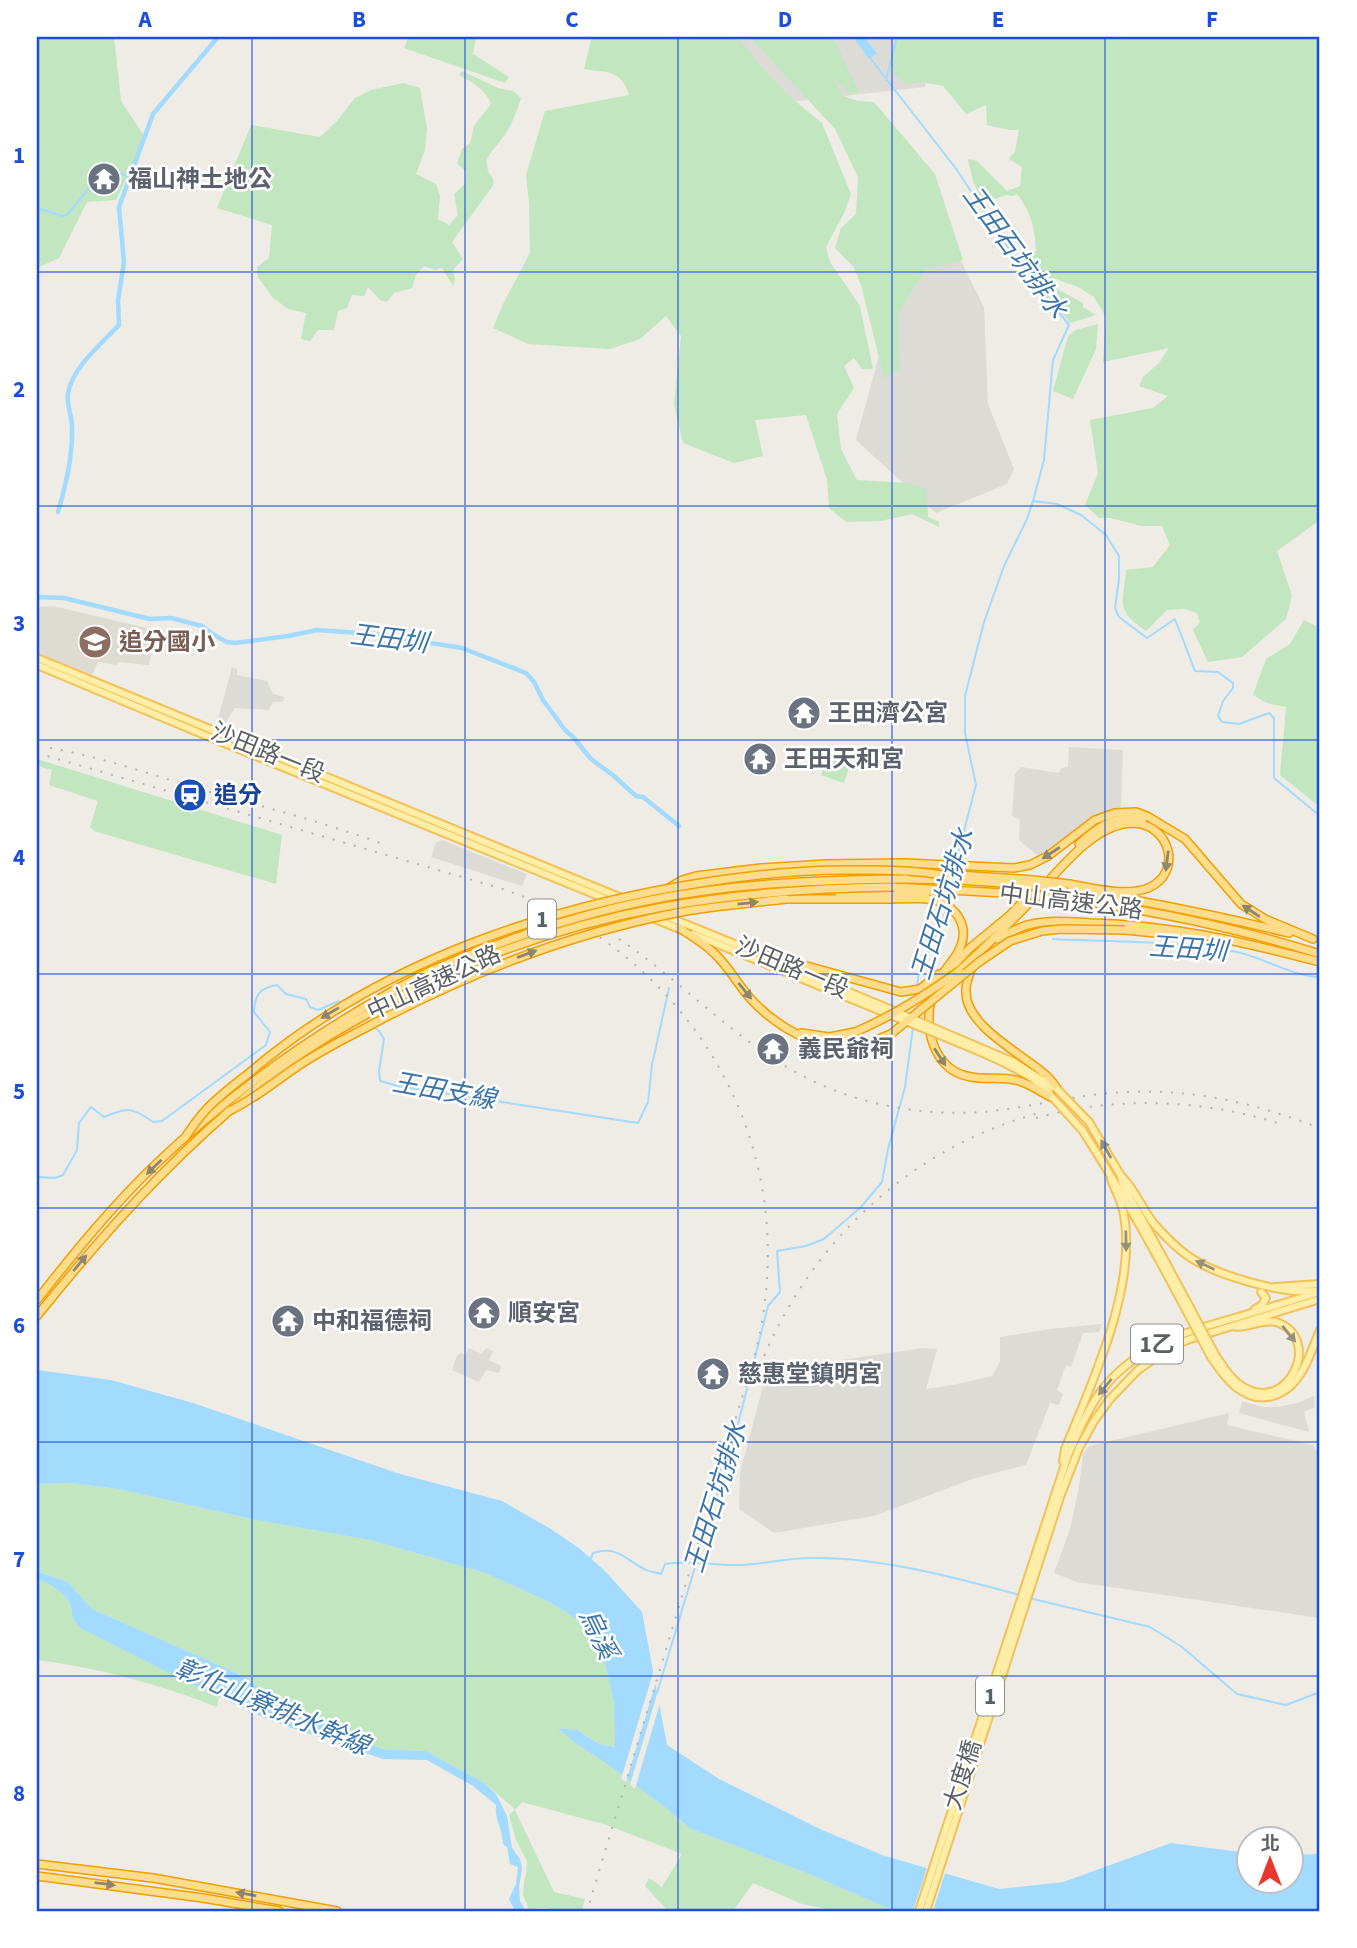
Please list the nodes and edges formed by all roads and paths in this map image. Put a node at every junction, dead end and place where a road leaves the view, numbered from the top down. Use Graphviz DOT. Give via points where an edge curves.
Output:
graph roads {
  1 [pos="37,659"];
  2 [pos="37,665"];
  3 [pos="66,673"];
  4 [pos="1161,823"];
  5 [pos="954,874"];
  6 [pos="1066,887"];
  7 [pos="947,890"];
  8 [pos="786,899"];
  9 [pos="1027,905"];
  10 [pos="653,914"];
  11 [pos="679,928"];
  12 [pos="998,939"];
  13 [pos="1317,941"];
  14 [pos="1275,950"];
  15 [pos="752,951"];
  16 [pos="1320,954"];
  17 [pos="951,962"];
  18 [pos="1320,962"];
  19 [pos="935,985"];
  20 [pos="895,1014"];
  21 [pos="790,1030"];
  22 [pos="940,1033"];
  23 [pos="1058,1090"];
  24 [pos="1053,1098"];
  25 [pos="229,1111"];
  26 [pos="186,1136"];
  27 [pos="1121,1176"];
  28 [pos="1111,1179"];
  29 [pos="1165,1265"];
  30 [pos="1320,1284"];
  31 [pos="1270,1287"];
  32 [pos="1320,1291"];
  33 [pos="1261,1292"];
  34 [pos="1320,1299"];
  35 [pos="37,1300"];
  36 [pos="1245,1314"];
  37 [pos="37,1316"];
  38 [pos="1227,1327"];
  39 [pos="1320,1330"];
  40 [pos="1214,1357"];
  41 [pos="1063,1480"];
  42 [pos="37,1864"];
  43 [pos="37,1876"];
  44 [pos="279,1911"];
  45 [pos="337,1911"];
  46 [pos="919,1911"];
  47 [pos="926,1911"];
  1 -- 3 [label="main road, 沙田路一段 / 1"];
  2 -- 3 [label="main road, 沙田路一段 / 1"];
  3 -- 10 [label="main road, 沙田路一段 / 1"];
  4 -- 5 [label="highway, one-way" via="1136,813 1115,813 1095,820 1030,865"];
  13 -- 4 [label="highway, one-way" via="1241,904 1194,848"];
  4 -- 19 [label="highway" via="1125,817 1096,830"];
  5 -- 6 [label="highway, 中山高速公路 / 1, bridge"];
  5 -- 10 [label="highway" via="905,863 761,868 696,876 667,889"];
  5 -- 26 [label="highway, 中山高速公路 / 1, bridge" via="710,890 578,917 479,950 327,1028"];
  5 -- 26 [label="highway, 中山高速公路 / 1, one-way, bridge" via="836,870 722,880 600,902 513,928 384,982 321,1019 224,1094"];
  9 -- 6 [label="highway, one-way" via="1084,845 1107,830 1143,824 1166,843 1167,868 1163,877 1146,889"];
  6 -- 13 [label="highway, 中山高速公路 / 1" via="1193,910"];
  7 -- 8 [label="highway, 中山高速公路"];
  7 -- 16 [label="highway, 中山高速公路 / 1, bridge" via="1023,894 1137,909"];
  7 -- 25 [label="highway, 中山高速公路 / 1, bridge" via="810,889 706,899 599,919 525,942 439,977 344,1027"];
  8 -- 17 [label="highway" via="922,900 947,906 960,919 963,932"];
  25 -- 8 [label="highway, one-way, bridge" via="370,1025 527,954 642,920"];
  9 -- 12 [label="highway"];
  9 -- 21 [label="highway, bridge" via="960,971 902,1009 855,1032 829,1037"];
  10 -- 11 [label="main road, 沙田路一段 / 1"];
  10 -- 15 [label="main road, 沙田路一段 / 1"];
  11 -- 20 [label="main road, 沙田路一段 / 1"];
  11 -- 21 [label="highway, one-way" via="713,952 761,1009"];
  12 -- 14 [label="highway" via="1035,923 1114,923"];
  12 -- 23 [label="highway" via="973,962 966,987 968,1005 974,1016"];
  14 -- 18 [label="highway"];
  14 -- 21 [label="highway, bridge" via="1125,930 1042,931 1010,941 891,1034 864,1045 833,1047"];
  15 -- 17 [label="highway" via="901,992 928,984"];
  15 -- 20 [label="main road, 沙田路一段 / 1"];
  17 -- 19 [label="highway"];
  19 -- 24 [label="highway, one-way" via="929,1028 935,1050 947,1067 969,1077 1021,1082"];
  20 -- 22 [label="main road, 沙田路一段 / 1, bridge"];
  22 -- 23 [label="main road, 沙田路一段 / 1" via="1014,1062"];
  22 -- 24 [label="main road, 沙田路一段 / 1" via="1025,1074"];
  27 -- 23 [label="main road, 沙田路一段 / 1, one-way, bridge" via="1089,1122"];
  24 -- 28 [label="main road, 沙田路一段 / 1, bridge" via="1083,1131"];
  37 -- 25 [label="highway, 中山高速公路 / 1, one-way" via="140,1196"];
  26 -- 35 [label="highway, 中山高速公路 / 1, one-way" via="118,1204"];
  27 -- 29 [label="main road, 沙田路一段 / 1"];
  31 -- 27 [label="main road, one-way" via="1208,1267 1184,1252 1153,1222"];
  28 -- 29 [label="main road, 沙田路一段 / 1"];
  28 -- 41 [label="main road, 沙田路一段 / 1, one-way" via="1124,1213 1124,1272 1096,1372 1065,1449"];
  29 -- 40 [label="main road, 沙田路一段 / 1, bridge"];
  30 -- 31 [label="main road"];
  31 -- 32 [label="main road"];
  32 -- 36 [label="main road, 1乙"];
  33 -- 36 [label="main road" via="1266,1298 1262,1305"];
  34 -- 38 [label="main road"];
  36 -- 41 [label="main road, 1乙, one-way" via="1187,1331 1129,1362 1105,1386 1080,1425"];
  38 -- 40 [label="main road, 沙田路一段 / 1, one-way" via="1274,1322 1287,1328 1299,1354 1297,1369 1278,1389 1260,1392 1235,1381"];
  38 -- 41 [label="main road, 1" via="1172,1346 1138,1370 1094,1421"];
  39 -- 40 [label="main road, 沙田路一段 / 1" via="1297,1380 1274,1396 1258,1397 1238,1389 1223,1375"];
  41 -- 46 [label="main road, 大度橋 / 1"];
  41 -- 47 [label="main road, 大度橋 / 1"];
  45 -- 42 [label="highway, one-way" via="153,1878"];
  43 -- 44 [label="highway, one-way"];
}
